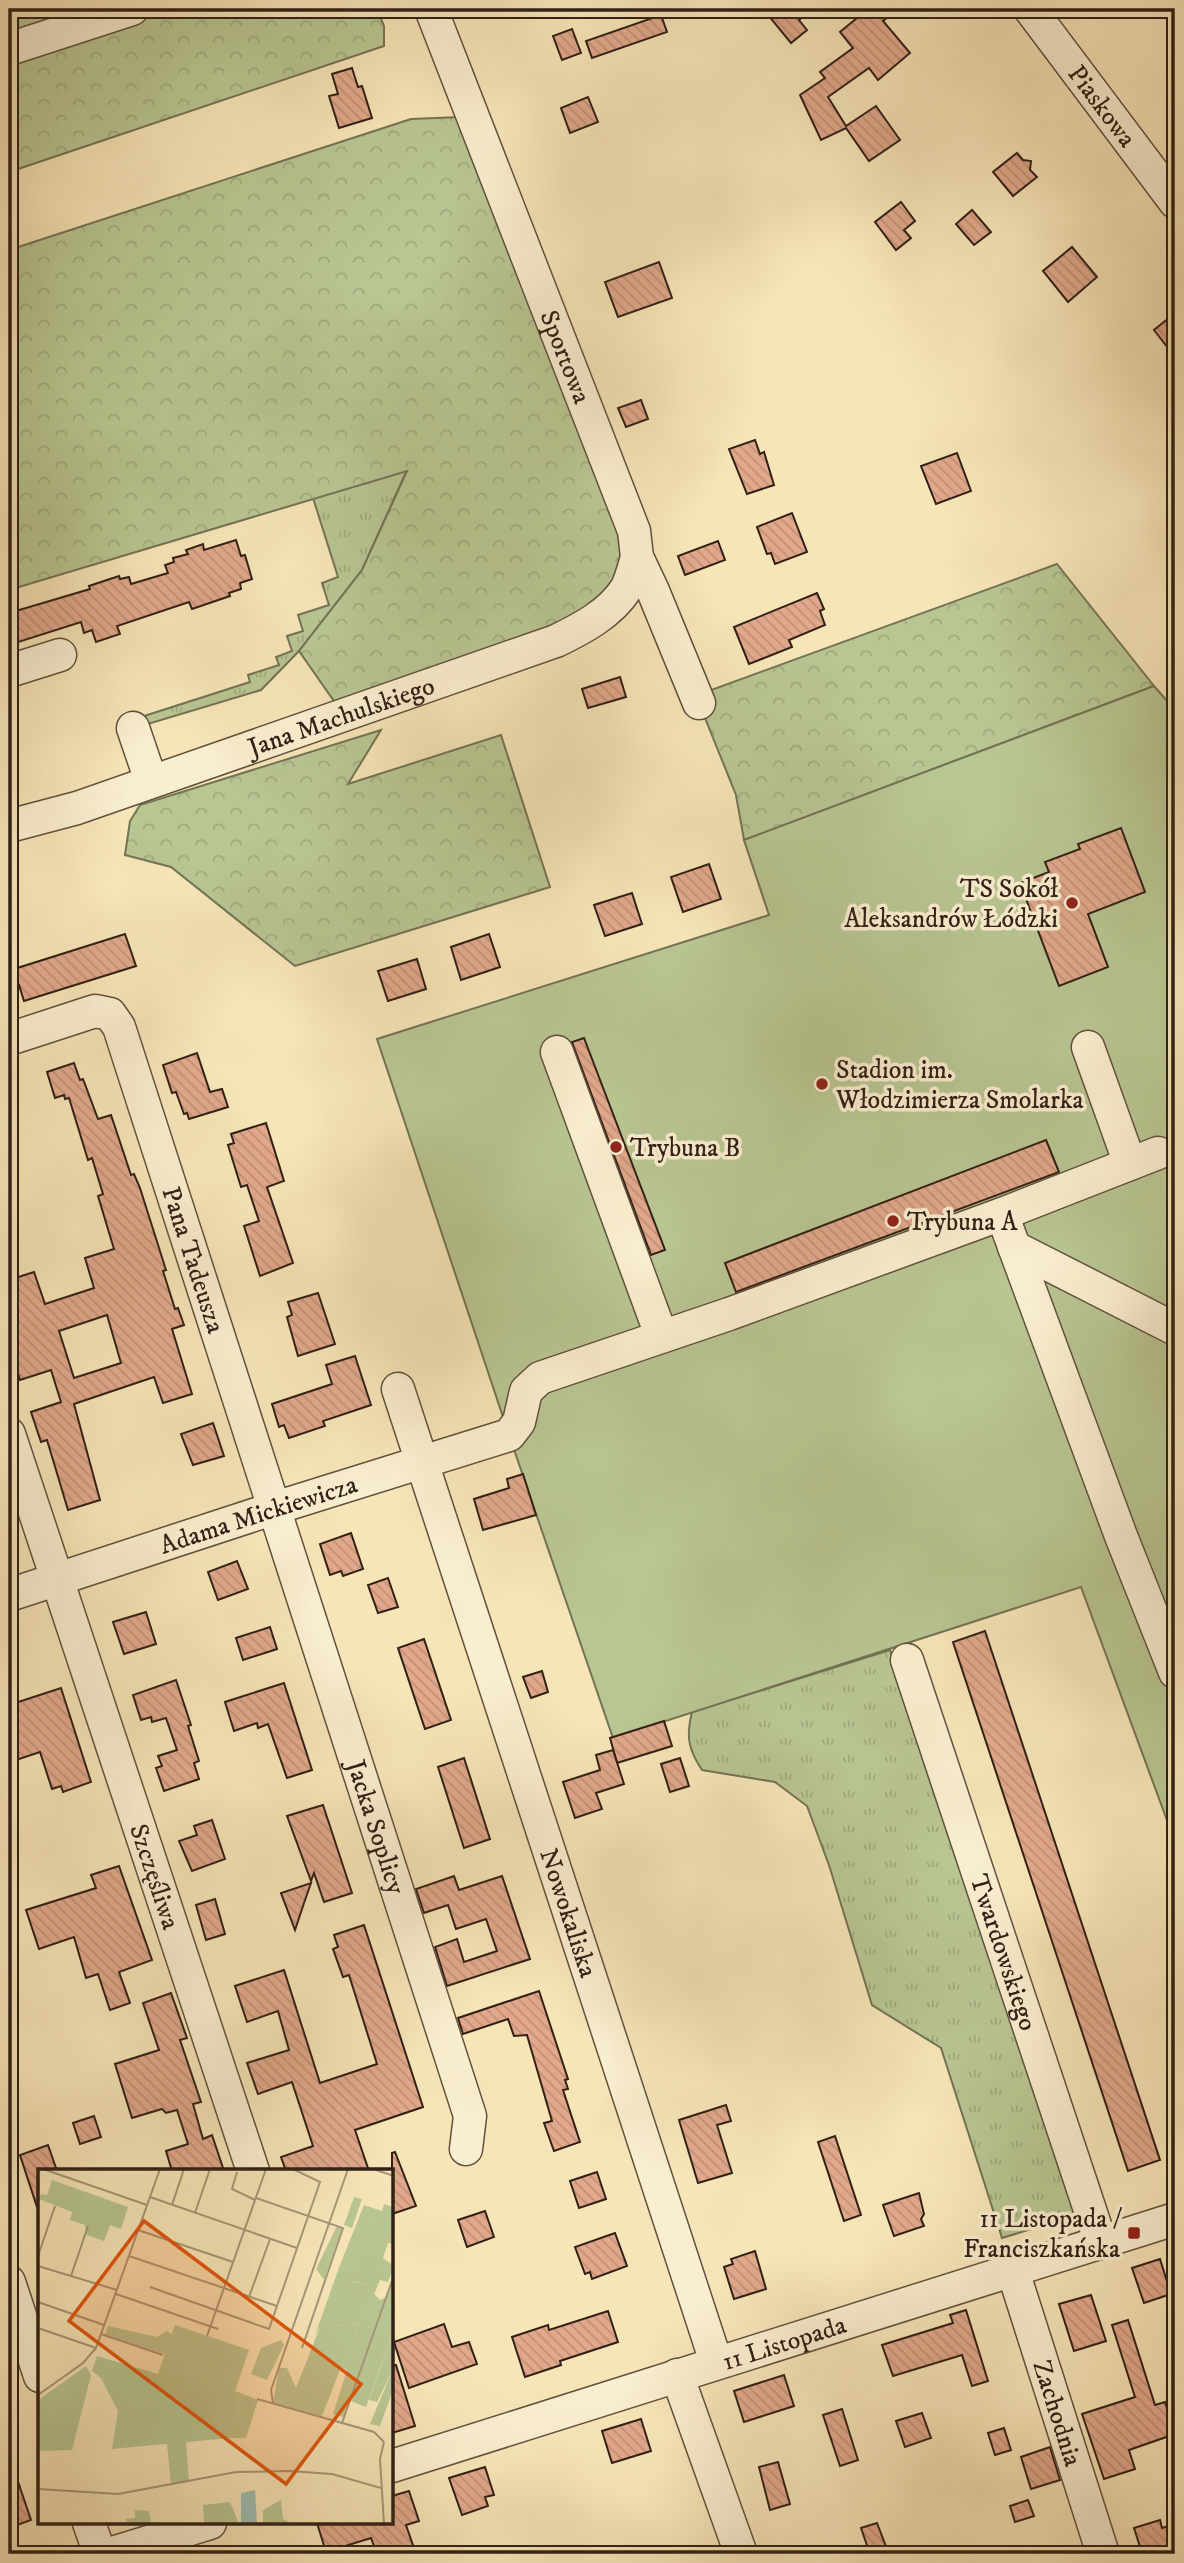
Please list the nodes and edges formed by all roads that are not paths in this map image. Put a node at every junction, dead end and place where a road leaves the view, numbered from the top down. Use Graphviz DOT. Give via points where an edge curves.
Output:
graph roads {
  1 [pos="132,9"];
  2 [pos="431,9"];
  3 [pos="1030,9"];
  4 [pos="9,49"];
  5 [pos="1175,202"];
  6 [pos="637,557"];
  7 [pos="60,655"];
  8 [pos="9,671"];
  9 [pos="699,703"];
  10 [pos="133,728"];
  11 [pos="151,780"];
  12 [pos="9,826"];
  13 [pos="9,1039"];
  14 [pos="1088,1047"];
  15 [pos="557,1052"];
  16 [pos="1002,1214"];
  17 [pos="1014,1247"];
  18 [pos="1175,1329"];
  19 [pos="662,1335"];
  20 [pos="398,1389"];
  21 [pos="9,1434"];
  22 [pos="422,1463"];
  23 [pos="275,1508"];
  24 [pos="58,1579"];
  25 [pos="9,1595"];
  26 [pos="907,1660"];
  27 [pos="1175,1672"];
  28 [pos="466,2149"];
  29 [pos="252,2169"];
  30 [pos="1175,2220"];
  31 [pos="1101,2243"];
  32 [pos="1013,2271"];
  33 [pos="9,2282"];
  34 [pos="716,2362"];
  35 [pos="38,2370"];
  36 [pos="677,2375"];
  37 [pos="394,2465"];
  38 [pos="89,2524"];
  39 [pos="207,2524"];
  40 [pos="100,2554"];
  41 [pos="109,2554"];
  42 [pos="741,2554"];
  43 [pos="1103,2554"];
  1 -- 4 [label="street"];
  2 -- 6 [label="street, Sportowa" via="634,530"];
  3 -- 5 [label="street, Piaskowa"];
  6 -- 9 [label="street, Sportowa"];
  6 -- 11 [label="street, Jana Machulskiego" via="627,588 607,610 556,641"];
  7 -- 8 [label="street"];
  10 -- 11 [label="street"];
  11 -- 12 [label="street, Jana Machulskiego" via="77,808"];
  13 -- 23 [label="street, Pana Tadeusza" via="95,1011 110,1014 119,1027"];
  14 -- 16 [label="street" via="1144,1159"];
  15 -- 19 [label="street"];
  16 -- 17 [label="street"];
  16 -- 19 [label="street"];
  17 -- 18 [label="street"];
  17 -- 27 [label="street"];
  19 -- 22 [label="street, Adama Mickiewicza" via="540,1378 526,1391 519,1422 509,1435"];
  20 -- 22 [label="street, Nowokaliska"];
  21 -- 24 [label="street, Szczęśliwa"];
  22 -- 23 [label="street, Adama Mickiewicza"];
  22 -- 34 [label="street, Nowokaliska"];
  23 -- 24 [label="street, Adama Mickiewicza"];
  23 -- 28 [label="street, Jacka Soplicy" via="470,2116"];
  24 -- 25 [label="street, Adama Mickiewicza"];
  24 -- 29 [label="street, Szczęśliwa"];
  26 -- 31 [label="street, Twardowskiego"];
  30 -- 31 [label="street, 11 Listopada"];
  31 -- 32 [label="street, 11 Listopada"];
  32 -- 34 [label="street, 11 Listopada"];
  32 -- 43 [label="street, Zachodnia"];
  33 -- 35 [label="street"];
  34 -- 36 [label="street, 11 Listopada"];
  36 -- 37 [label="street, 11 Listopada"];
  36 -- 42 [label="street"];
  38 -- 40 [label="street"];
  39 -- 41 [label="street"];
}
